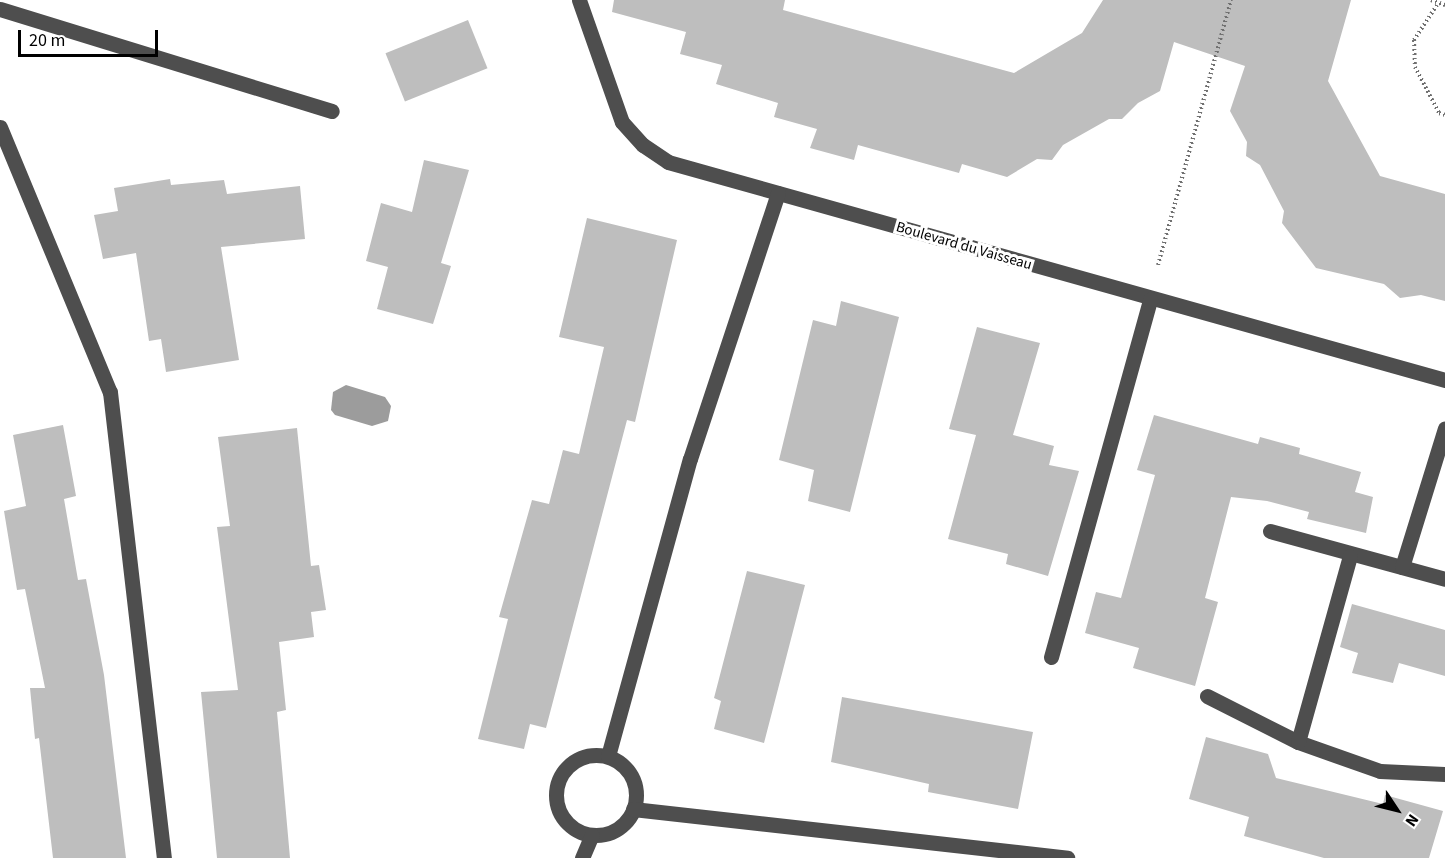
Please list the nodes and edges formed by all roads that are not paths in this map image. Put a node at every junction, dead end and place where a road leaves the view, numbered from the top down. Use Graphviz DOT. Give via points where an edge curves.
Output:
graph roads {
  1 [pos="579,0"];
  2 [pos="0,9"];
  3 [pos="332,111"];
  4 [pos="0,127"];
  5 [pos="778,193"];
  6 [pos="1150,298"];
  7 [pos="1445,380"];
  8 [pos="1445,428"];
  9 [pos="1270,531"];
  10 [pos="1350,556"];
  11 [pos="1402,567"];
  12 [pos="1445,579"];
  13 [pos="1051,657"];
  14 [pos="1207,696"];
  15 [pos="1298,742"];
  16 [pos="608,756"];
  17 [pos="1445,774"];
  18 [pos="633,809"];
  19 [pos="592,835"];
  20 [pos="164,858"];
  21 [pos="582,858"];
  22 [pos="1067,858"];
  1 -- 5 [label="street, Boulevard du Vaisseau" via="622,122 643,145 668,162"];
  2 -- 3 [label="street"];
  4 -- 20 [label="street" via="110,392"];
  5 -- 6 [label="street, Boulevard du Vaisseau"];
  5 -- 16 [label="street" via="690,459"];
  6 -- 7 [label="street, Boulevard du Vaisseau"];
  6 -- 13 [label="street"];
  8 -- 11 [label="street"];
  9 -- 10 [label="street"];
  10 -- 11 [label="street"];
  10 -- 15 [label="street"];
  11 -- 12 [label="street"];
  14 -- 15 [label="street"];
  15 -- 17 [label="street" via="1380,771"];
  16 -- 18 [label="street" via="633,778"];
  16 -- 19 [label="street" via="586,756 568,765 557,787 565,820"];
  18 -- 19 [label="street" via="614,831"];
  18 -- 22 [label="street"];
  19 -- 21 [label="street"];
}
